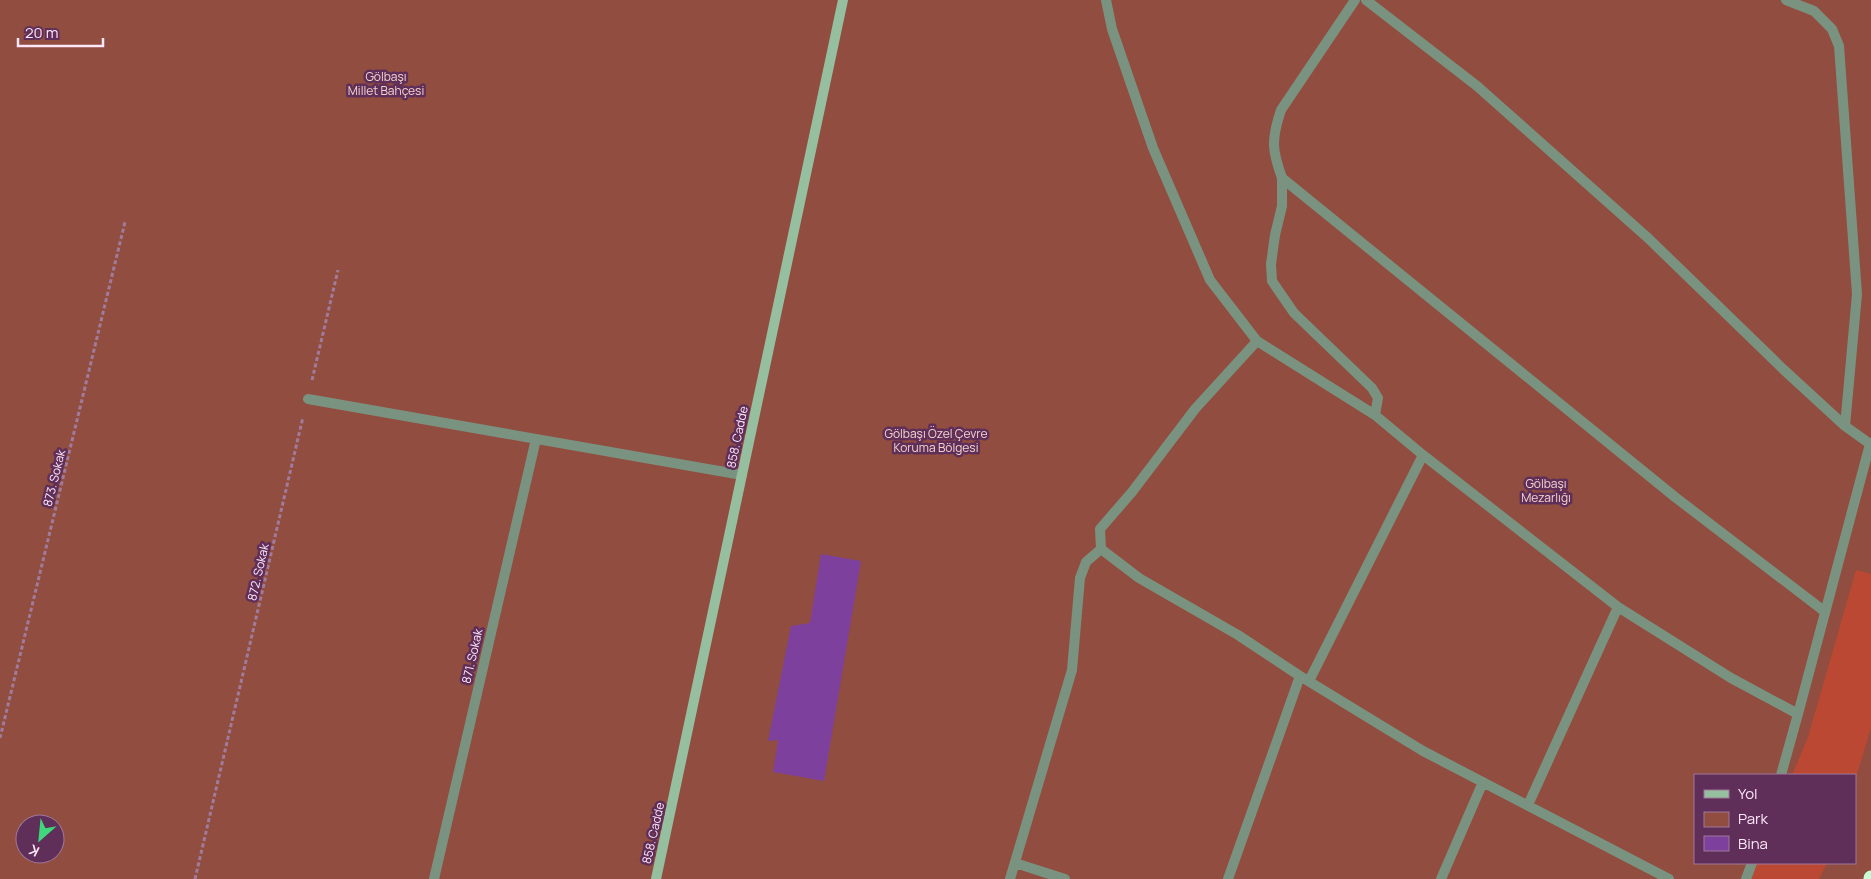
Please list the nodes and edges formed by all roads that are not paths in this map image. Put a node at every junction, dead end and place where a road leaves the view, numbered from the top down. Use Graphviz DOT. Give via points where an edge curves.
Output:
graph roads {
  1 [pos="843,0"];
  2 [pos="1106,0"];
  3 [pos="1355,0"];
  4 [pos="1366,0"];
  5 [pos="1786,0"];
  6 [pos="1282,178"];
  7 [pos="1258,341"];
  8 [pos="308,399"];
  9 [pos="1375,415"];
  10 [pos="1845,426"];
  11 [pos="536,439"];
  12 [pos="1870,443"];
  13 [pos="1423,455"];
  14 [pos="742,476"];
  15 [pos="1101,549"];
  16 [pos="1618,607"];
  17 [pos="1824,611"];
  18 [pos="1300,676"];
  19 [pos="1309,681"];
  20 [pos="1798,714"];
  21 [pos="1781,774"];
  22 [pos="1483,782"];
  23 [pos="1528,805"];
  24 [pos="1015,863"];
  25 [pos="1752,864"];
  26 [pos="434,879"];
  27 [pos="656,879"];
  28 [pos="1010,879"];
  29 [pos="1065,879"];
  30 [pos="1228,879"];
  31 [pos="1441,879"];
  32 [pos="1669,879"];
  33 [pos="1746,879"];
  1 -- 14 [label="street, 858. Cadde"];
  2 -- 7 [label="street" via="1112,29 1153,148 1210,280"];
  3 -- 6 [label="street" via="1281,110 1273,152"];
  4 -- 10 [label="street" via="1507,112 1648,238"];
  5 -- 10 [label="street" via="1814,11 1832,29 1839,46 1857,294"];
  6 -- 9 [label="street" via="1282,206 1271,264 1272,281 1294,313 1372,388 1378,398"];
  6 -- 17 [label="street" via="1675,497"];
  7 -- 9 [label="street"];
  7 -- 15 [label="street" via="1195,409 1100,529"];
  8 -- 11 [label="street"];
  9 -- 13 [label="street"];
  10 -- 12 [label="street"];
  11 -- 14 [label="street"];
  11 -- 26 [label="street, 871. Sokak"];
  12 -- 17 [label="street"];
  13 -- 16 [label="street"];
  13 -- 19 [label="street"];
  14 -- 27 [label="street, 858. Cadde"];
  15 -- 18 [label="street" via="1139,578 1238,634"];
  15 -- 24 [label="street" via="1086,562 1080,578 1072,670"];
  16 -- 20 [label="street" via="1731,678"];
  16 -- 23 [label="street"];
  17 -- 20 [label="street"];
  18 -- 19 [label="street"];
  18 -- 30 [label="street"];
  19 -- 22 [label="street" via="1423,751"];
  20 -- 21 [label="street"];
  22 -- 23 [label="street"];
  22 -- 31 [label="street"];
  23 -- 32 [label="street"];
  24 -- 28 [label="street"];
  24 -- 29 [label="street"];
  25 -- 33 [label="street"];
}
